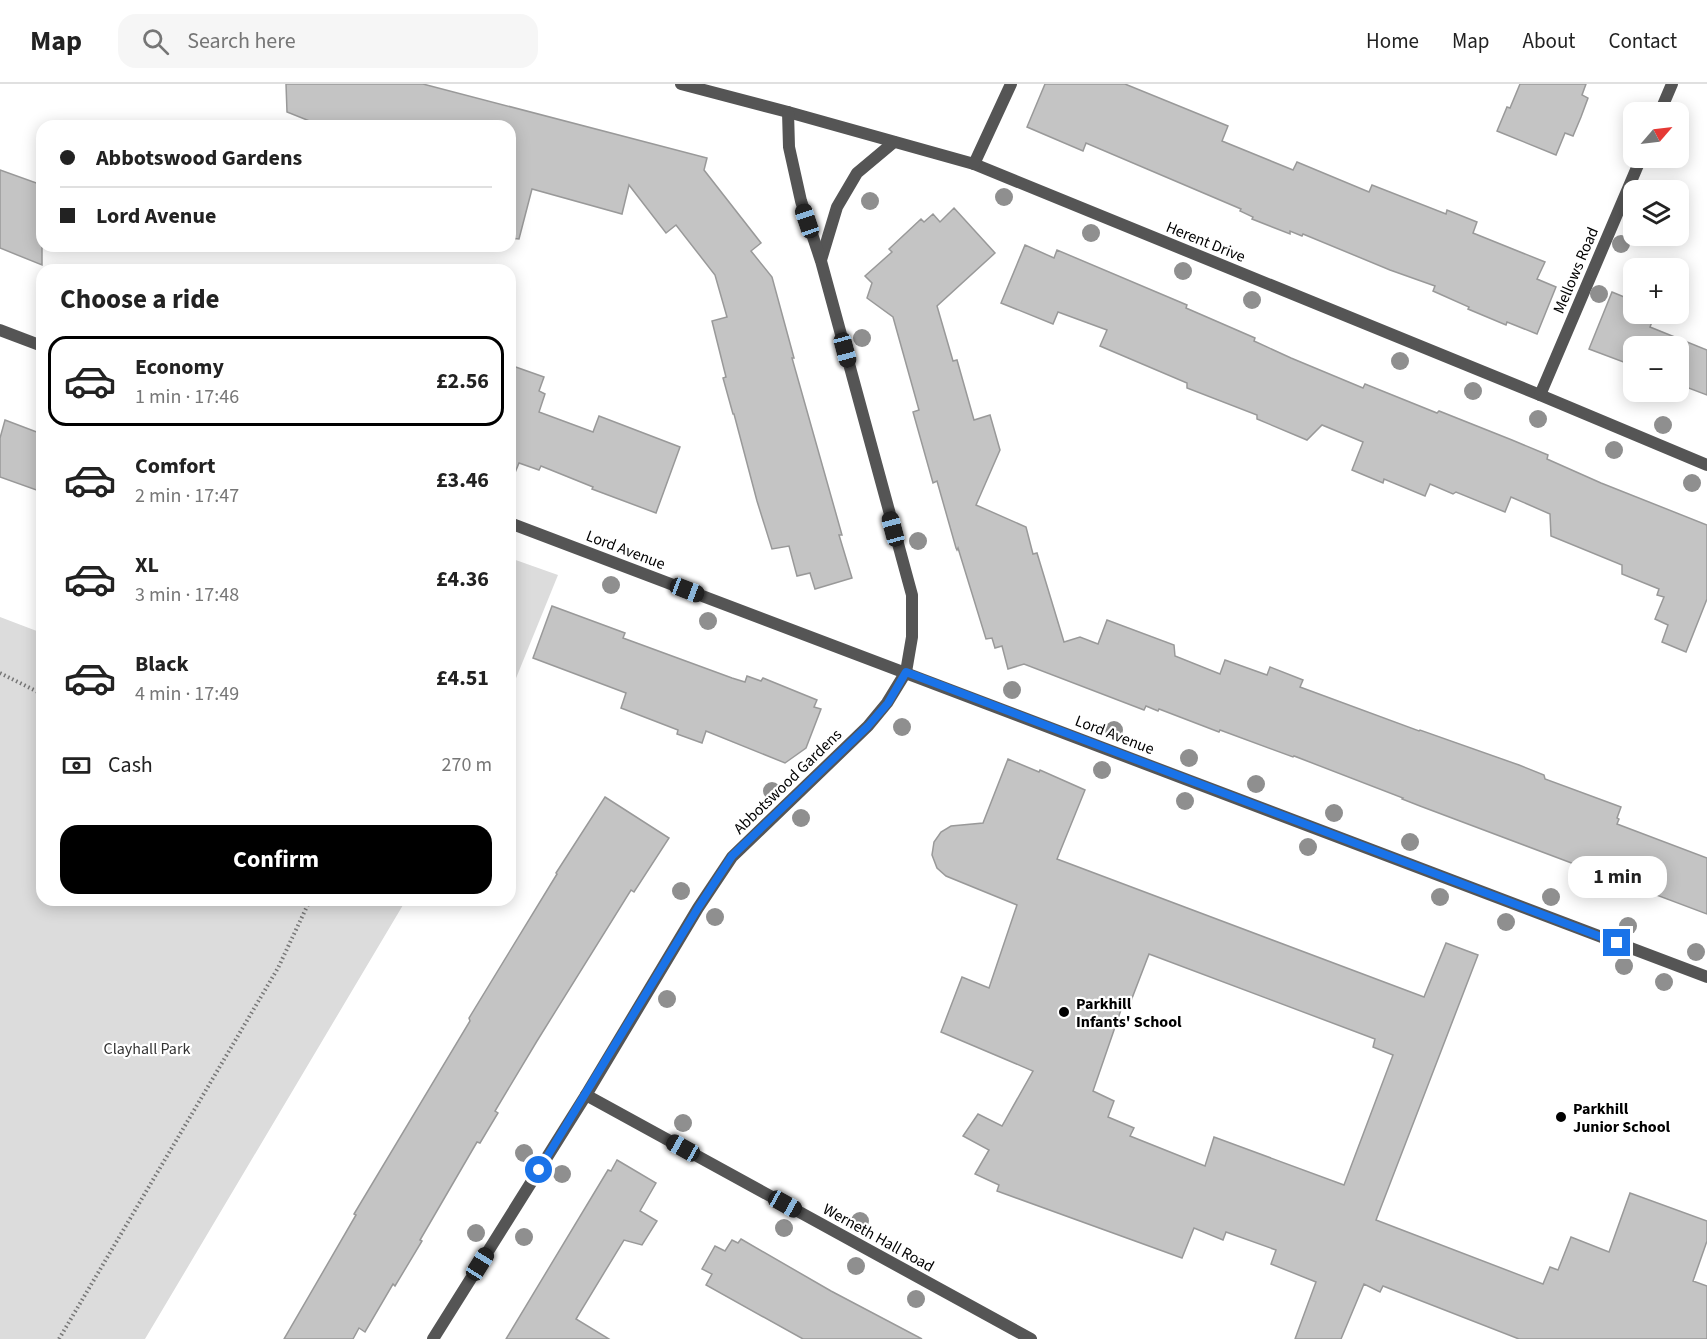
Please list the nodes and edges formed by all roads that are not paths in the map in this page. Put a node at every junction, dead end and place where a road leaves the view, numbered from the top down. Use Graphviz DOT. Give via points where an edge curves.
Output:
graph roads {
  1 [pos="681,84"];
  2 [pos="1011,84"];
  3 [pos="1672,84"];
  4 [pos="1664,102"];
  5 [pos="788,112"];
  6 [pos="894,142"];
  7 [pos="974,164"];
  8 [pos="1637,168"];
  9 [pos="821,261"];
  10 [pos="0,330"];
  11 [pos="36,344"];
  12 [pos="1540,395"];
  13 [pos="1707,465"];
  14 [pos="516,525"];
  15 [pos="906,672"];
  16 [pos="1707,977"];
  17 [pos="586,1095"];
  18 [pos="433,1339"];
  19 [pos="1031,1339"];
  1 -- 5 [label="street, Herent Drive"];
  2 -- 7 [label="street"];
  3 -- 4 [label="street"];
  5 -- 6 [label="street, Herent Drive"];
  5 -- 9 [label="street, Abbotswood Gardens" via="789,147 801,201"];
  6 -- 7 [label="street, Herent Drive"];
  6 -- 9 [label="street" via="857,173 837,207"];
  7 -- 12 [label="street, Herent Drive"];
  8 -- 12 [label="street, Mellows Road"];
  9 -- 15 [label="street, Abbotswood Gardens" via="912,596 912,637"];
  10 -- 11 [label="street"];
  12 -- 13 [label="street, Herent Drive"];
  14 -- 15 [label="street, Lord Avenue"];
  15 -- 16 [label="street, Lord Avenue"];
  15 -- 17 [label="street, Abbotswood Gardens" via="888,703 868,726 732,856"];
  17 -- 18 [label="street, Abbotswood Gardens"];
  17 -- 19 [label="street, Werneth Hall Road"];
}
